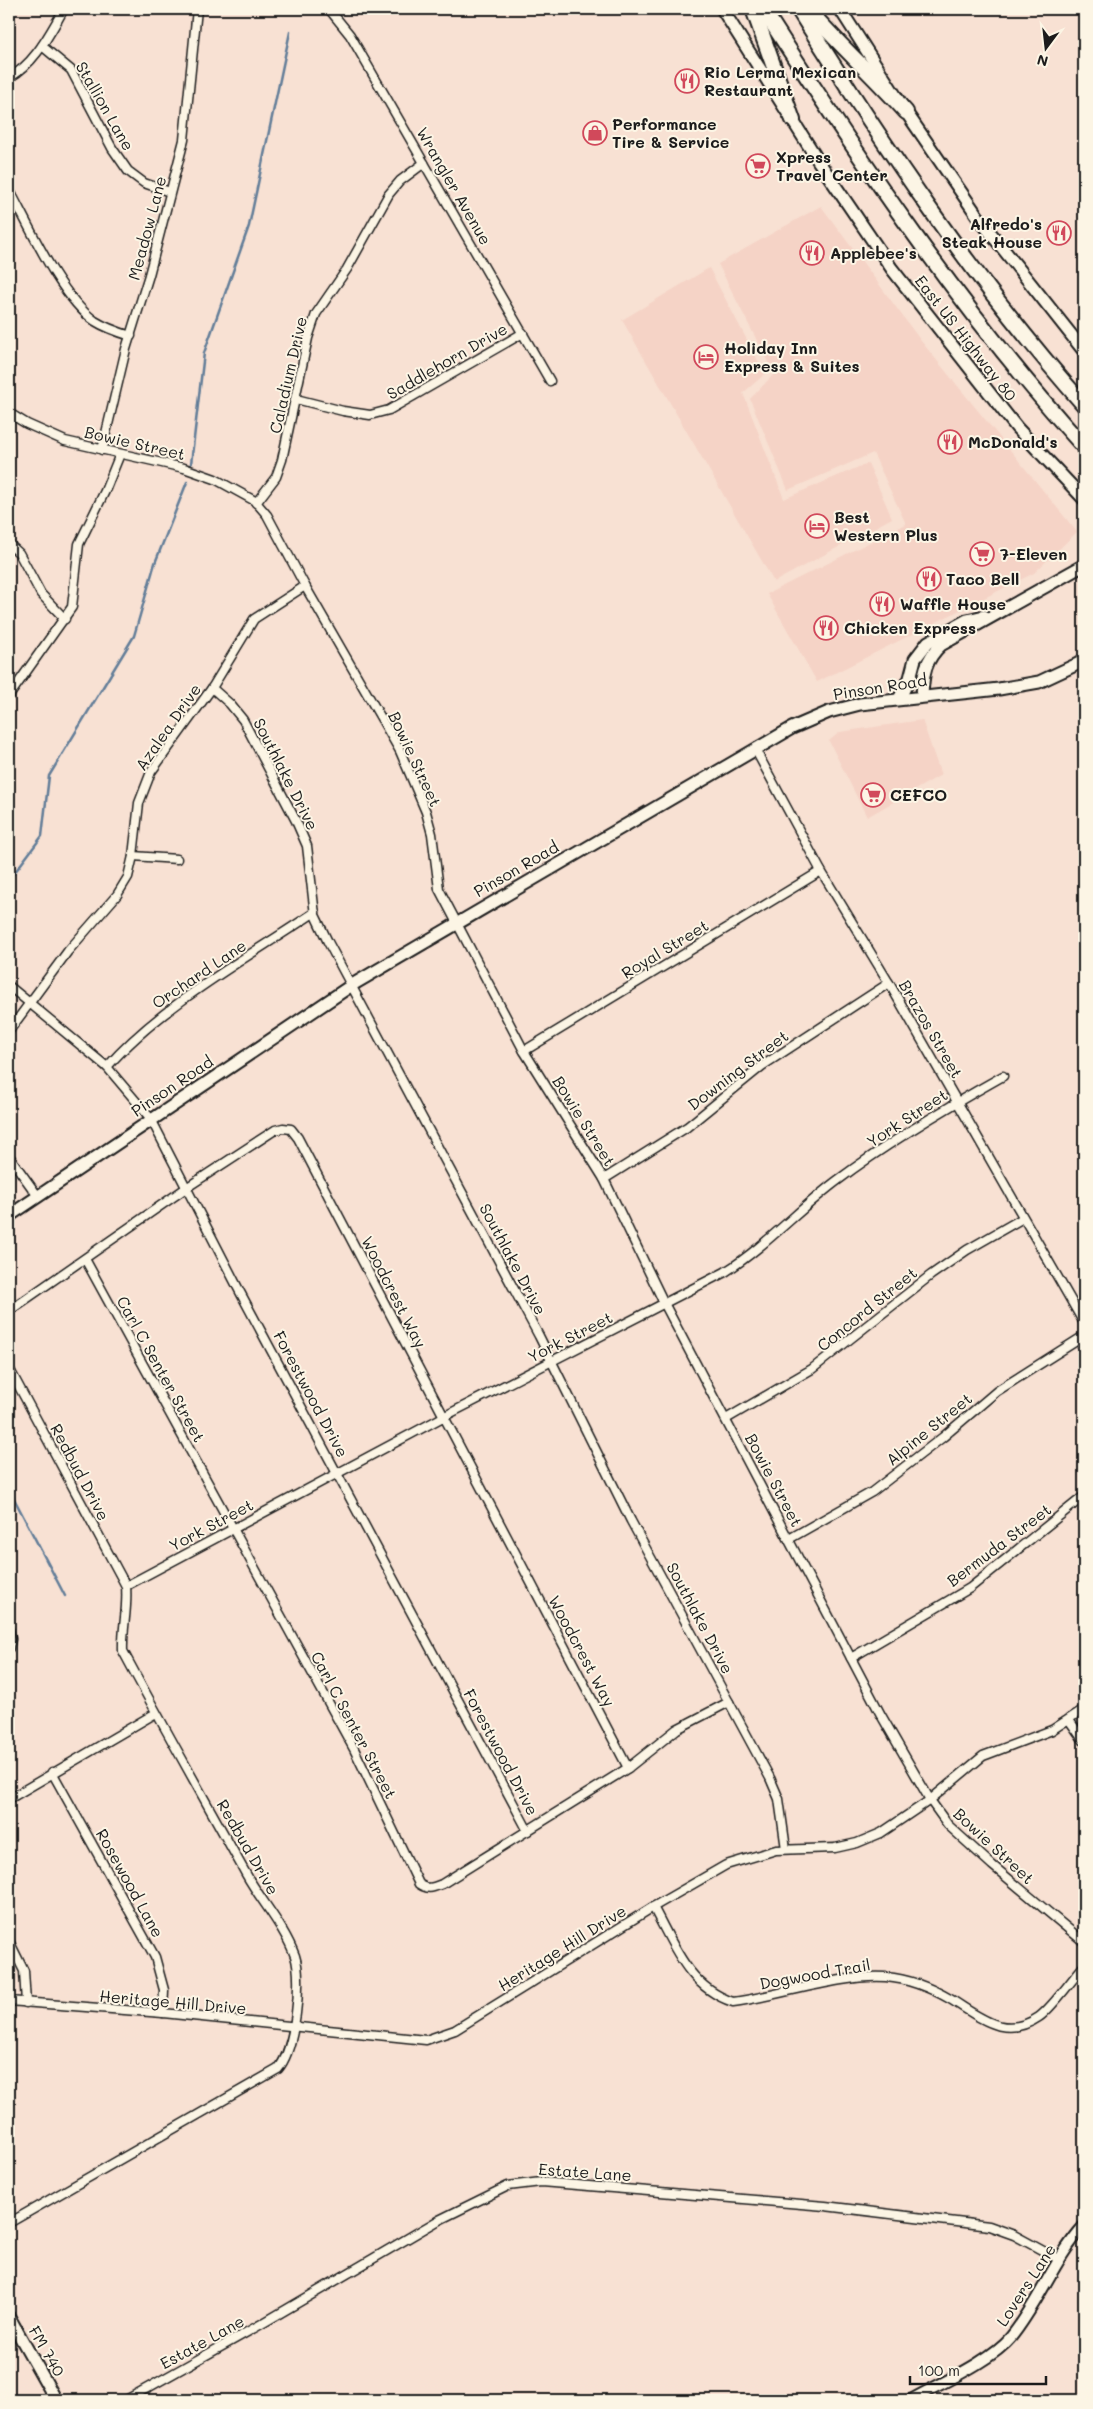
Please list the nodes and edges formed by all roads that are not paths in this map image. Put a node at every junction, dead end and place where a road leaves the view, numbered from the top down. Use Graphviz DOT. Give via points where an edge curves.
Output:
graph roads {
  1 [pos="64,9"];
  2 [pos="197,9"];
  3 [pos="329,9"];
  4 [pos="722,9"];
  5 [pos="753,9"];
  6 [pos="763,9"];
  7 [pos="798,9"];
  8 [pos="808,9"];
  9 [pos="840,9"];
  10 [pos="42,46"];
  11 [pos="9,78"];
  12 [pos="906,112"];
  13 [pos="793,120"];
  14 [pos="424,163"];
  15 [pos="9,190"];
  16 [pos="170,192"];
  17 [pos="523,333"];
  18 [pos="130,336"];
  19 [pos="1084,351"];
  20 [pos="550,381"];
  21 [pos="296,399"];
  22 [pos="1084,405"];
  23 [pos="9,413"];
  24 [pos="1084,447"];
  25 [pos="102,450"];
  26 [pos="120,454"];
  27 [pos="1084,499"];
  28 [pos="256,503"];
  29 [pos="9,544"];
  30 [pos="1084,565"];
  31 [pos="305,586"];
  32 [pos="998,612"];
  33 [pos="65,619"];
  34 [pos="1084,661"];
  35 [pos="212,688"];
  36 [pos="9,696"];
  37 [pos="922,696"];
  38 [pos="900,699"];
  39 [pos="755,749"];
  40 [pos="133,856"];
  41 [pos="177,859"];
  42 [pos="821,871"];
  43 [pos="315,912"];
  44 [pos="458,922"];
  45 [pos="889,983"];
  46 [pos="352,985"];
  47 [pos="9,986"];
  48 [pos="29,1002"];
  49 [pos="9,1030"];
  50 [pos="524,1051"];
  51 [pos="107,1067"];
  52 [pos="1003,1076"];
  53 [pos="957,1102"];
  54 [pos="151,1119"];
  55 [pos="9,1156"];
  56 [pos="604,1179"];
  57 [pos="186,1188"];
  58 [pos="37,1195"];
  59 [pos="9,1216"];
  60 [pos="1023,1218"];
  61 [pos="85,1259"];
  62 [pos="664,1304"];
  63 [pos="9,1311"];
  64 [pos="1084,1323"];
  65 [pos="1084,1336"];
  66 [pos="551,1362"];
  67 [pos="9,1368"];
  68 [pos="442,1417"];
  69 [pos="726,1419"];
  70 [pos="338,1474"];
  71 [pos="1084,1496"];
  72 [pos="232,1529"];
  73 [pos="789,1539"];
  74 [pos="126,1586"];
  75 [pos="9,1629"];
  76 [pos="9,1648"];
  77 [pos="851,1658"];
  78 [pos="729,1702"];
  79 [pos="1084,1709"];
  80 [pos="156,1713"];
  81 [pos="1069,1720"];
  82 [pos="1084,1742"];
  83 [pos="628,1768"];
  84 [pos="52,1772"];
  85 [pos="9,1799"];
  86 [pos="930,1800"];
  87 [pos="528,1831"];
  88 [pos="786,1849"];
  89 [pos="652,1906"];
  90 [pos="9,1941"];
  91 [pos="1084,1942"];
  92 [pos="1084,1966"];
  93 [pos="9,2001"];
  94 [pos="26,2003"];
  95 [pos="163,2013"];
  96 [pos="294,2027"];
  97 [pos="9,2222"];
  98 [pos="1084,2226"];
  99 [pos="1060,2260"];
  100 [pos="9,2317"];
  101 [pos="56,2400"];
  102 [pos="126,2400"];
  103 [pos="911,2400"];
  1 -- 10 [label="street"];
  2 -- 16 [label="street, Meadow Lane" via="184,140"];
  3 -- 14 [label="street, Wrangler Avenue" via="350,35"];
  4 -- 13 [label="main road, East US Highway 80"];
  5 -- 13 [label="highway"];
  6 -- 24 [label="highway" via="879,186 943,276 994,342"];
  7 -- 22 [label="highway" via="859,107 955,246"];
  8 -- 12 [label="highway"];
  9 -- 12 [label="main road"];
  10 -- 11 [label="street" via="31,61"];
  10 -- 16 [label="street, Stallion Lane" via="72,70 112,148 128,171 144,183"];
  12 -- 19 [label="main road" via="981,221"];
  13 -- 27 [label="main road, East US Highway 80" via="931,321 1017,428"];
  14 -- 17 [label="street, Wrangler Avenue"];
  14 -- 21 [label="street, Caladium Drive" via="389,194 347,269 316,314"];
  15 -- 18 [label="street" via="64,289 81,310 108,328"];
  16 -- 18 [label="street, Meadow Lane"];
  17 -- 20 [label="street, Wrangler Avenue"];
  17 -- 21 [label="street, Saddlehorn Drive" via="389,410 370,415"];
  18 -- 25 [label="street, Meadow Lane"];
  21 -- 28 [label="street, Caladium Drive" via="276,477"];
  23 -- 25 [label="street, Bowie Street" via="65,441"];
  25 -- 26 [label="street, Bowie Street"];
  26 -- 28 [label="street, Bowie Street" via="184,468 215,479"];
  26 -- 33 [label="street" via="106,491 79,544 72,607"];
  28 -- 31 [label="street, Bowie Street" via="275,528"];
  29 -- 33 [label="street" via="19,553 41,594"];
  30 -- 32 [label="main road"];
  31 -- 35 [label="street, Azalea Drive" via="254,618"];
  31 -- 44 [label="street, Bowie Street" via="364,686 418,790 432,834 439,889"];
  32 -- 37 [label="main road" via="936,650 925,667"];
  32 -- 38 [label="main road" via="967,620 928,642 915,659"];
  33 -- 36 [label="street"];
  34 -- 37 [label="main road, Pinson Road" via="1040,682"];
  35 -- 40 [label="street, Azalea Drive" via="151,772 144,787"];
  35 -- 43 [label="street, Southlake Drive" via="243,720 296,821 307,846"];
  37 -- 38 [label="main road, Pinson Road"];
  38 -- 39 [label="main road, Pinson Road" via="829,712"];
  39 -- 42 [label="street, Brazos Street"];
  39 -- 44 [label="main road, Pinson Road"];
  40 -- 41 [label="street"];
  40 -- 48 [label="street, Azalea Drive" via="128,876 117,895"];
  42 -- 45 [label="street, Brazos Street"];
  42 -- 50 [label="street, Royal Street"];
  43 -- 46 [label="street, Southlake Drive"];
  43 -- 51 [label="street, Orchard Lane" via="168,1012 124,1047"];
  44 -- 46 [label="main road, Pinson Road"];
  44 -- 50 [label="street, Bowie Street"];
  45 -- 53 [label="street, Brazos Street"];
  45 -- 56 [label="street, Downing Street" via="762,1066 686,1127"];
  46 -- 54 [label="main road, Pinson Road"];
  46 -- 66 [label="street, Southlake Drive"];
  47 -- 48 [label="street, Forestwood Drive"];
  48 -- 49 [label="street, Azalea Drive"];
  48 -- 51 [label="street, Forestwood Drive"];
  50 -- 56 [label="street, Bowie Street"];
  51 -- 54 [label="street, Forestwood Drive"];
  52 -- 53 [label="street, York Street"];
  53 -- 60 [label="street, Brazos Street"];
  53 -- 62 [label="street, York Street" via="839,1179 800,1209 743,1261"];
  54 -- 57 [label="street, Forestwood Drive"];
  54 -- 58 [label="main road, Pinson Road"];
  55 -- 58 [label="street"];
  56 -- 62 [label="street, Bowie Street"];
  57 -- 61 [label="street, Woodcrest Way"];
  57 -- 68 [label="street, Woodcrest Way" via="275,1130 291,1129"];
  57 -- 70 [label="street, Forestwood Drive"];
  58 -- 59 [label="main road, Pinson Road"];
  60 -- 64 [label="street, Brazos Street"];
  60 -- 69 [label="street, Concord Street" via="931,1275 812,1369"];
  61 -- 63 [label="street, Woodcrest Way"];
  61 -- 72 [label="street, Carl C Senter Street"];
  62 -- 66 [label="street, York Street"];
  62 -- 69 [label="street, Bowie Street"];
  65 -- 73 [label="street, Alpine Street" via="997,1391 872,1492"];
  66 -- 68 [label="street, York Street"];
  66 -- 78 [label="street, Southlake Drive" via="631,1521"];
  67 -- 74 [label="street, Redbud Drive"];
  68 -- 70 [label="street, York Street"];
  68 -- 83 [label="street, Woodcrest Way"];
  69 -- 73 [label="street, Bowie Street"];
  70 -- 72 [label="street, York Street"];
  70 -- 87 [label="street, Forestwood Drive"];
  71 -- 77 [label="street, Bermuda Street" via="970,1588"];
  72 -- 74 [label="street, York Street"];
  72 -- 87 [label="street, Carl C Senter Street" via="354,1749 419,1884 432,1888 442,1884"];
  73 -- 77 [label="street, Bowie Street"];
  74 -- 80 [label="street, Redbud Drive" via="128,1608 123,1651"];
  75 -- 76 [label="street"];
  77 -- 86 [label="street, Bowie Street"];
  78 -- 83 [label="street, Carl C Senter Street" via="678,1729"];
  78 -- 88 [label="street, Southlake Drive" via="779,1799"];
  79 -- 81 [label="street, Heritage Hill Drive"];
  80 -- 84 [label="street"];
  80 -- 96 [label="street, Redbud Drive" via="294,1956 298,1971"];
  81 -- 82 [label="street"];
  81 -- 86 [label="street, Heritage Hill Drive" via="1052,1730 983,1756"];
  83 -- 87 [label="street, Carl C Senter Street"];
  84 -- 85 [label="street"];
  84 -- 95 [label="street, Rosewood Lane" via="155,1957 164,1990"];
  86 -- 88 [label="street, Heritage Hill Drive" via="881,1833 857,1843 835,1848"];
  86 -- 91 [label="street, Bowie Street" via="948,1825 992,1866"];
  88 -- 89 [label="street, Heritage Hill Drive" via="726,1865"];
  89 -- 92 [label="street, Dogwood Trail" via="686,1966 703,1988 733,2002 875,1976 891,1977 931,1989 988,2023 1015,2026 1041,2016"];
  89 -- 96 [label="street, Heritage Hill Drive" via="484,2013 439,2037 426,2040"];
  90 -- 94 [label="street" via="24,1971"];
  93 -- 94 [label="street, Heritage Hill Drive"];
  94 -- 95 [label="street, Heritage Hill Drive"];
  95 -- 96 [label="street, Heritage Hill Drive"];
  96 -- 97 [label="street, Redbud Drive" via="285,2061 278,2069"];
  98 -- 99 [label="street, Lovers Lane"];
  99 -- 102 [label="street, Estate Lane" via="1014,2235 989,2226 825,2206 525,2182 508,2186 439,2220"];
  99 -- 103 [label="street, Lovers Lane" via="1009,2339 980,2360"];
  100 -- 101 [label="main road, FM 740 / FM 740"];
}
